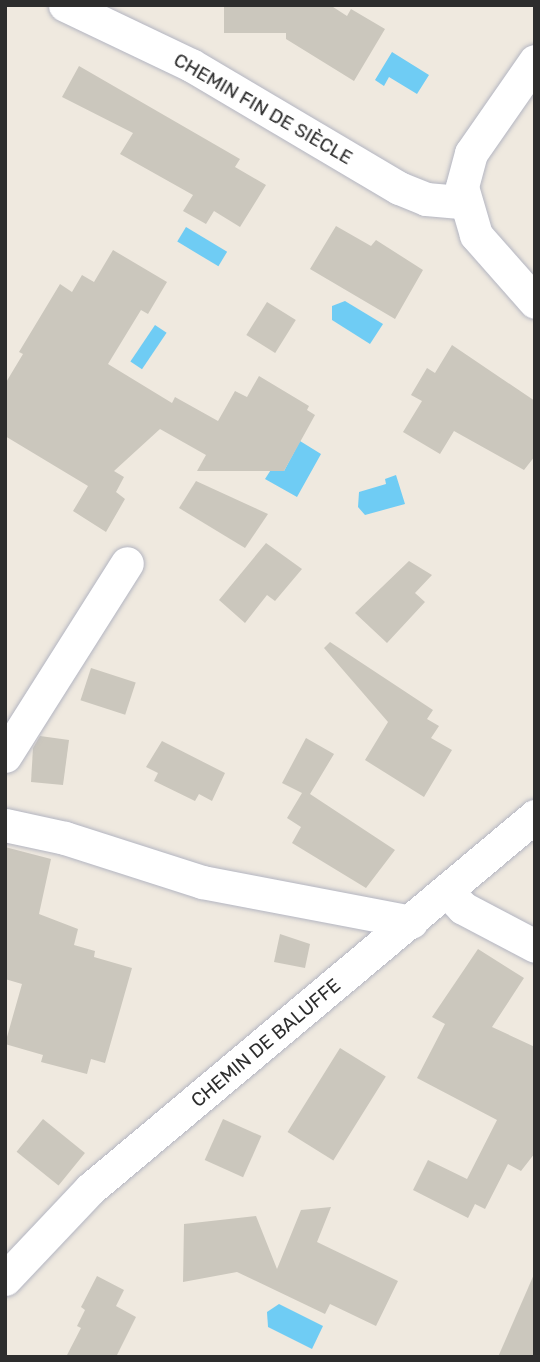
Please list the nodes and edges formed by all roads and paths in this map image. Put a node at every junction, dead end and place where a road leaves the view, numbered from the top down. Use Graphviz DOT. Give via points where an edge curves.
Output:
graph roads {
  1 [pos="65,5"];
  2 [pos="535,61"];
  3 [pos="463,202"];
  4 [pos="535,302"];
  5 [pos="127,564"];
  6 [pos="5,757"];
  7 [pos="535,816"];
  8 [pos="5,825"];
  9 [pos="447,891"];
  10 [pos="411,922"];
  11 [pos="535,946"];
  12 [pos="5,1279"];
  1 -- 3 [label="street, CHEMIN FIN DE SIÈCLE" via="191,65 399,188 426,199"];
  2 -- 3 [label="street" via="471,153"];
  3 -- 4 [label="street" via="476,235"];
  5 -- 6 [label="street"];
  7 -- 9 [label="street, CHEMIN DE BALUFFE"];
  8 -- 10 [label="street" via="65,838 202,882"];
  9 -- 10 [label="street, CHEMIN DE BALUFFE"];
  9 -- 11 [label="street" via="463,908"];
  10 -- 12 [label="street, CHEMIN DE BALUFFE" via="90,1189"];
}
